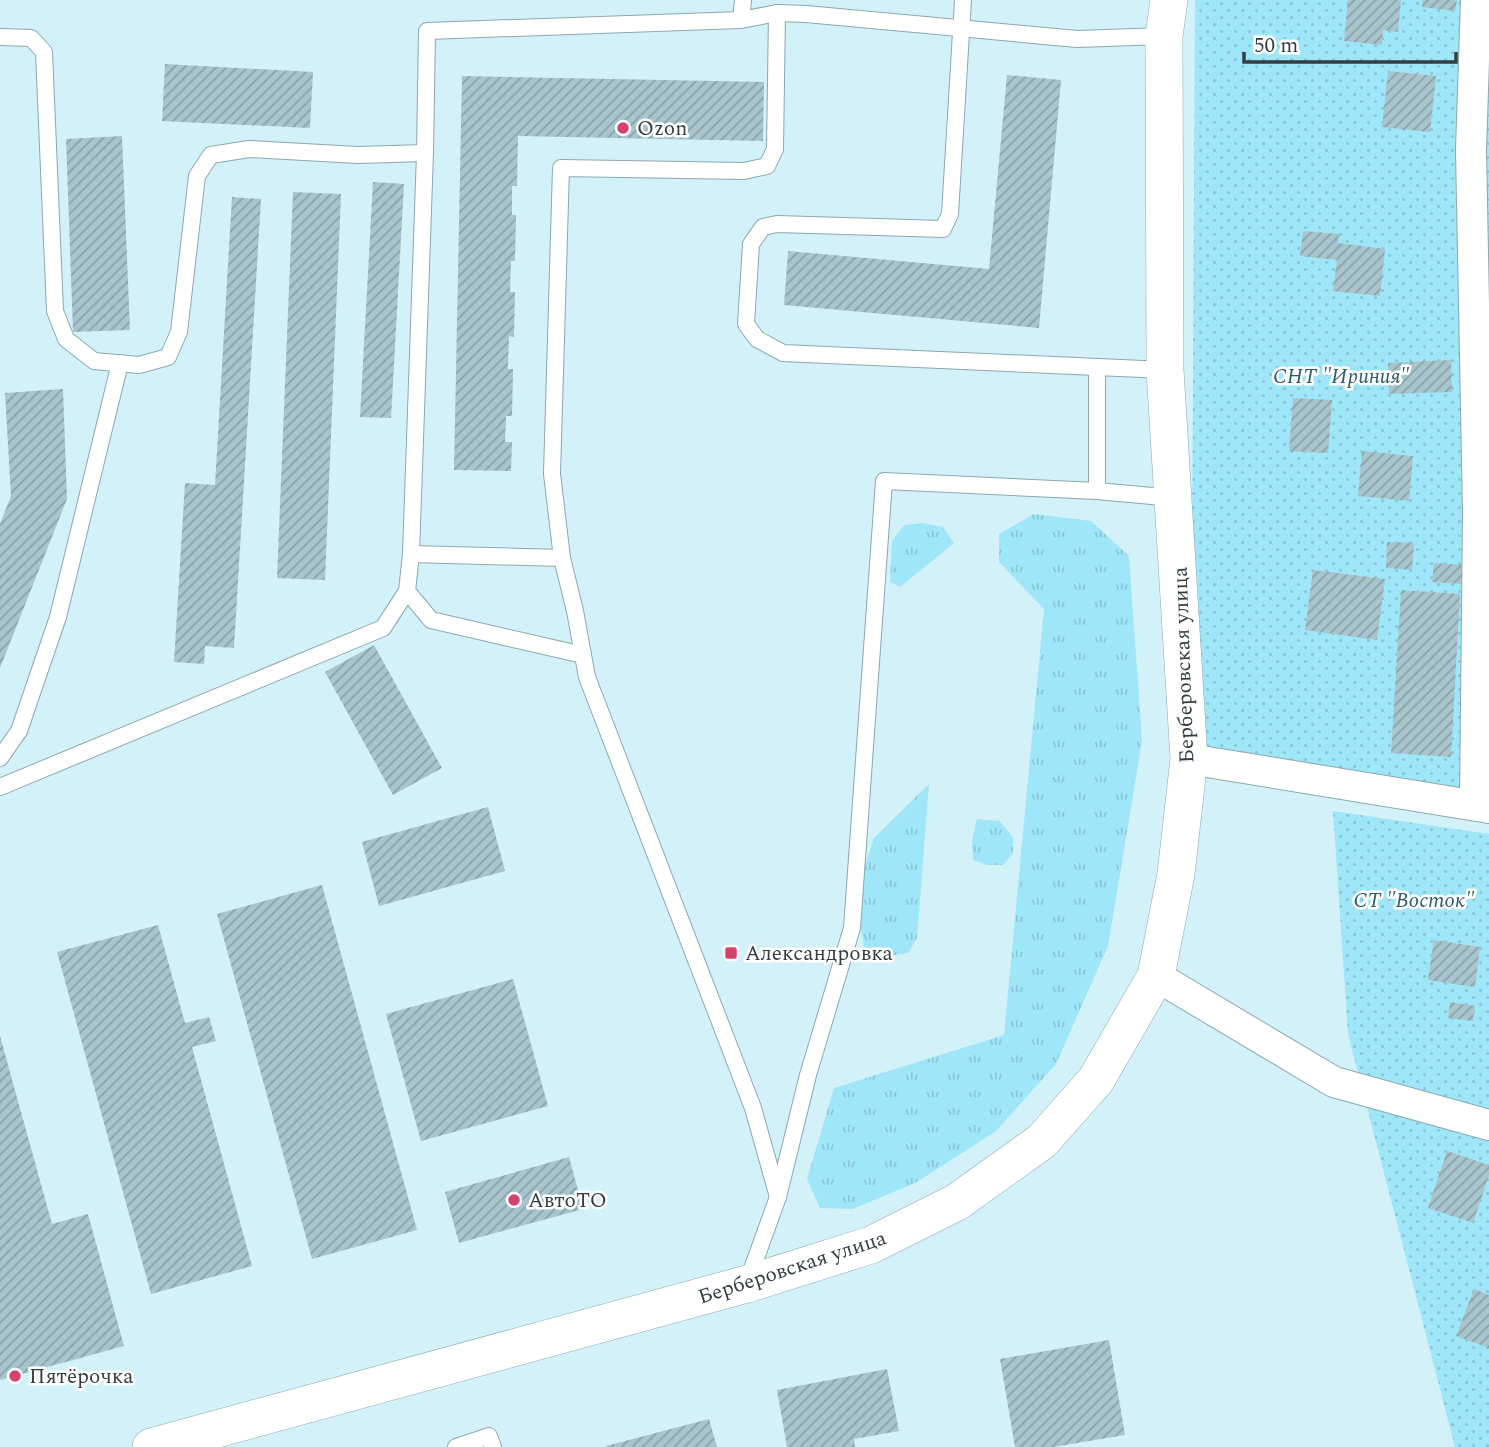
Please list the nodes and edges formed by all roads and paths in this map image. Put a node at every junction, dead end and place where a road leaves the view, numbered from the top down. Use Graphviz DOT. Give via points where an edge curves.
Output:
graph roads {
  1 [pos="743,0"];
  2 [pos="963,0"];
  3 [pos="1169,0"];
  4 [pos="1476,0"];
  5 [pos="777,13"];
  6 [pos="741,20"];
  7 [pos="961,27"];
  8 [pos="1164,36"];
  9 [pos="0,37"];
  10 [pos="425,153"];
  11 [pos="120,363"];
  12 [pos="1097,368"];
  13 [pos="1166,370"];
  14 [pos="1097,491"];
  15 [pos="1174,498"];
  16 [pos="411,554"];
  17 [pos="562,558"];
  18 [pos="407,591"];
  19 [pos="583,655"];
  20 [pos="0,758"];
  21 [pos="1189,759"];
  22 [pos="0,787"];
  23 [pos="1482,806"];
  24 [pos="1156,976"];
  25 [pos="1489,1125"];
  26 [pos="778,1197"];
  27 [pos="747,1284"];
  28 [pos="150,1447"];
  29 [pos="456,1447"];
  30 [pos="493,1447"];
  1 -- 6 [label="lane"];
  2 -- 7 [label="lane"];
  3 -- 8 [label="street, Берберовская улица"];
  4 -- 23 [label="street" via="1471,150"];
  5 -- 6 [label="lane"];
  5 -- 7 [label="lane"];
  5 -- 17 [label="lane" via="775,149 767,166 744,171 561,168 552,474"];
  6 -- 10 [label="lane" via="427,31"];
  7 -- 8 [label="lane" via="1077,39"];
  7 -- 12 [label="lane" via="950,214 943,229 762,227 751,244 746,324 757,340 783,353"];
  8 -- 13 [label="street, Берберовская улица"];
  9 -- 11 [label="lane" via="31,38 44,52 55,311 66,339 94,361"];
  10 -- 11 [label="lane" via="358,155 248,149 211,155 197,176 179,332 167,357 139,365"];
  10 -- 16 [label="lane"];
  11 -- 20 [label="lane" via="58,617 19,731"];
  12 -- 13 [label="lane"];
  12 -- 14 [label="lane"];
  13 -- 15 [label="street, Берберовская улица"];
  14 -- 15 [label="lane"];
  14 -- 26 [label="lane" via="884,481 852,928"];
  15 -- 21 [label="street, Берберовская улица"];
  16 -- 17 [label="lane"];
  16 -- 18 [label="lane"];
  17 -- 19 [label="lane"];
  18 -- 19 [label="lane" via="431,620"];
  18 -- 22 [label="lane" via="383,628"];
  19 -- 26 [label="lane" via="587,677 753,1108"];
  21 -- 23 [label="street"];
  21 -- 24 [label="street, Берберовская улица" via="1176,873"];
  24 -- 25 [label="street" via="1334,1082"];
  24 -- 27 [label="street, Берберовская улица" via="1096,1080 1042,1140 957,1202 870,1245"];
  26 -- 27 [label="lane"];
  27 -- 28 [label="street, Берберовская улица"];
  29 -- 30 [label="lane" via="489,1436"];
}
